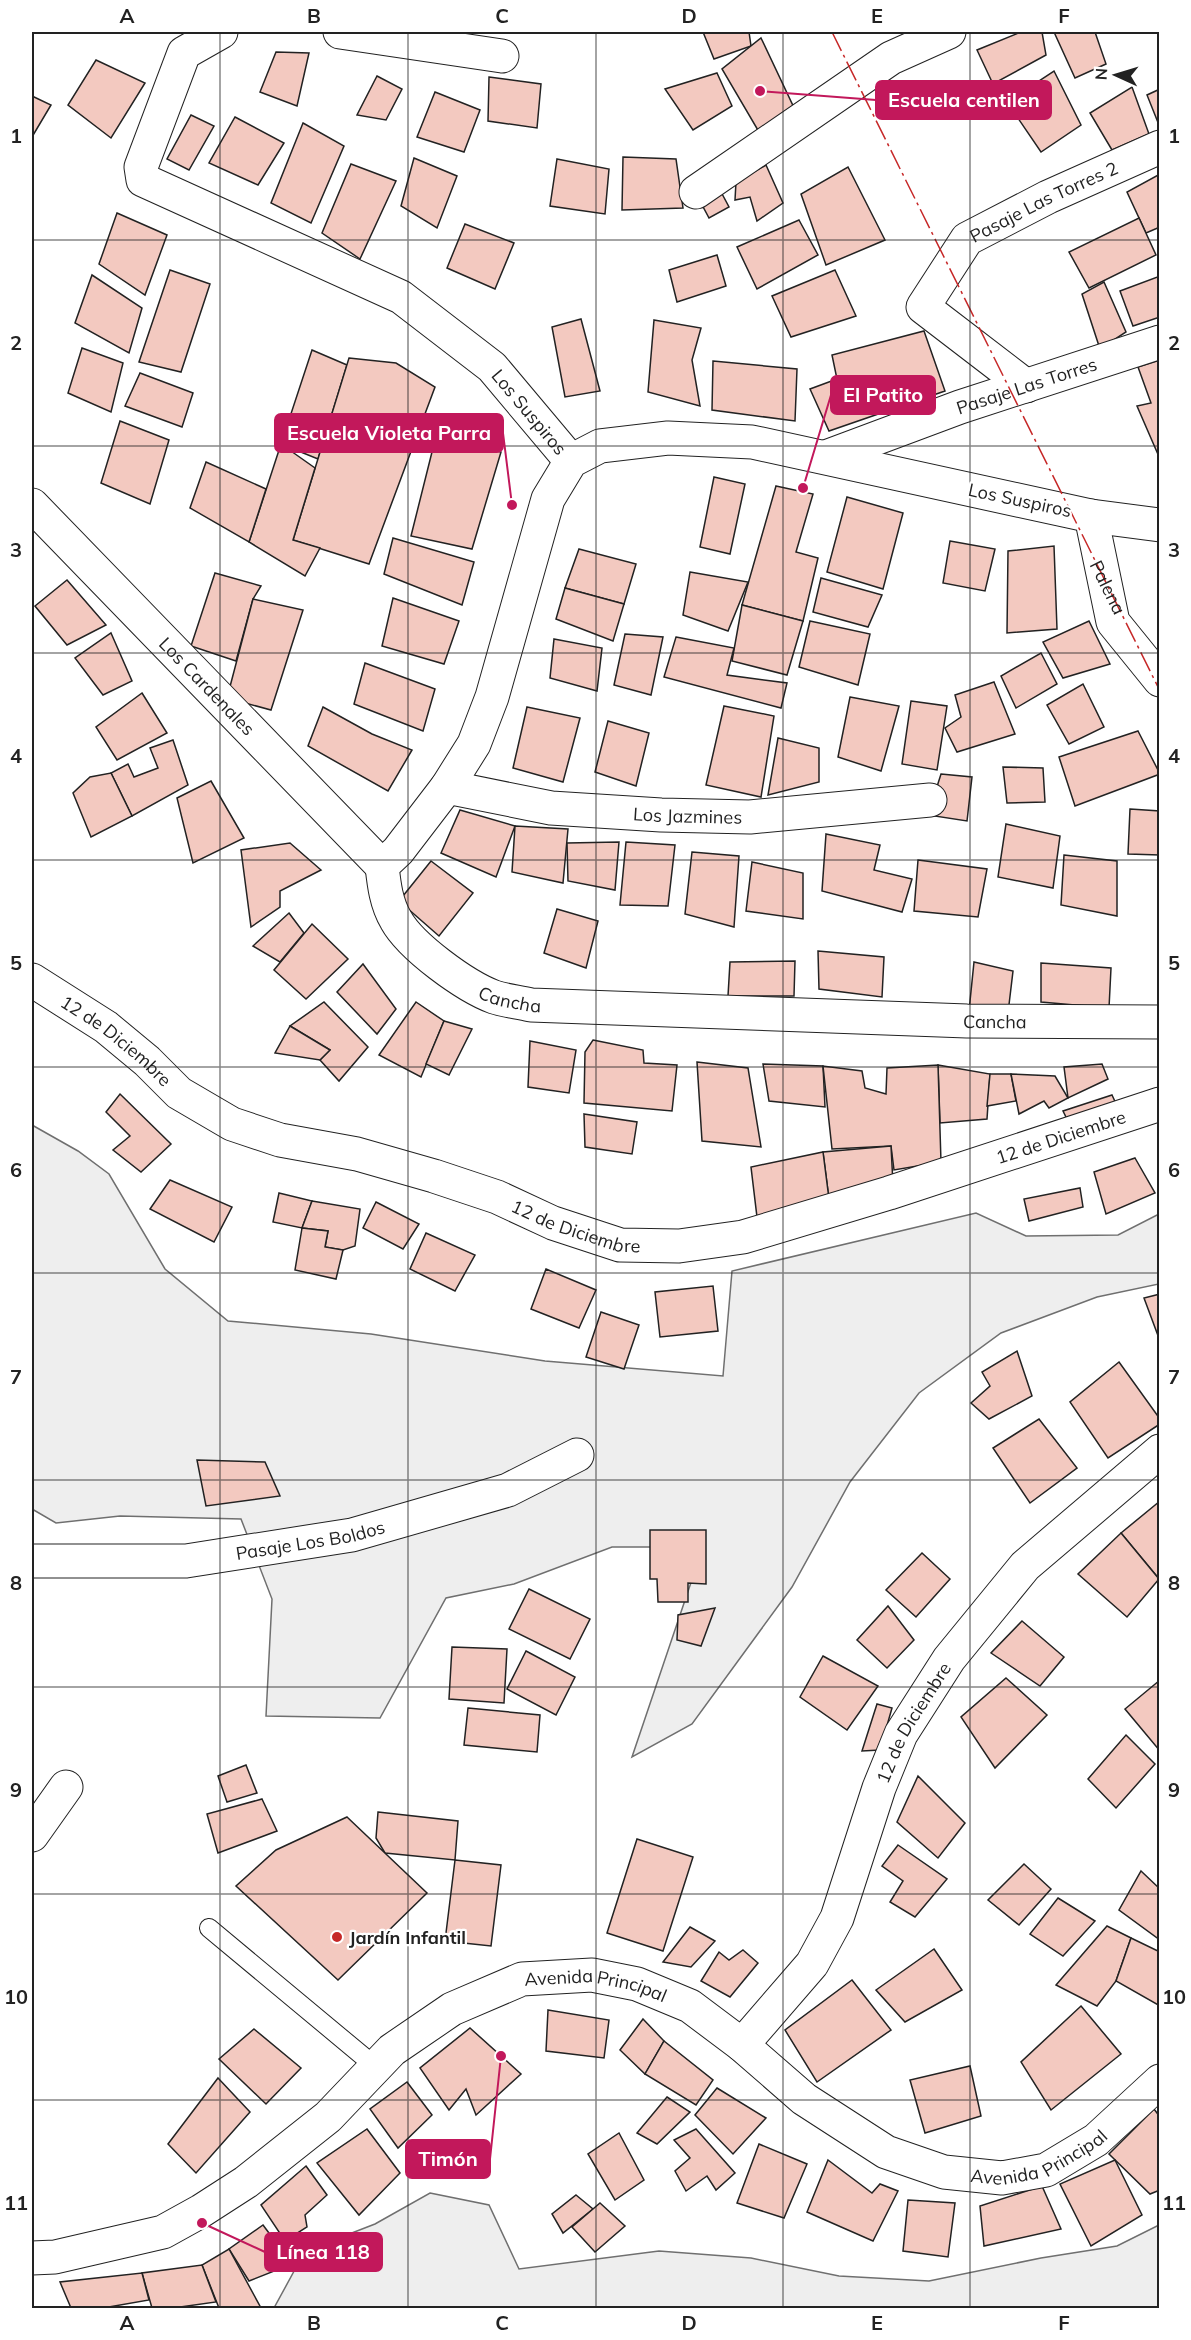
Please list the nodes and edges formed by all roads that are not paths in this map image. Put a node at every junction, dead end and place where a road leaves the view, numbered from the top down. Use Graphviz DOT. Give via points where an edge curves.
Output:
graph roads {
  1 [pos="221,32"];
  2 [pos="340,32"];
  3 [pos="949,32"];
  4 [pos="502,56"];
  5 [pos="1160,147"];
  6 [pos="696,192"];
  7 [pos="1160,342"];
  8 [pos="1026,386"];
  9 [pos="826,457"];
  10 [pos="571,461"];
  11 [pos="32,505"];
  12 [pos="1091,516"];
  13 [pos="1160,525"];
  14 [pos="1160,680"];
  15 [pos="447,787"];
  16 [pos="930,800"];
  17 [pos="382,866"];
  18 [pos="32,980"];
  19 [pos="1160,1022"];
  20 [pos="1160,1104"];
  21 [pos="1160,1451"];
  22 [pos="577,1455"];
  23 [pos="32,1561"];
  24 [pos="66,1787"];
  25 [pos="32,1835"];
  26 [pos="209,1928"];
  27 [pos="742,2045"];
  28 [pos="376,2067"];
  29 [pos="1160,2081"];
  30 [pos="32,2258"];
  1 -- 10 [label="street, Los Suspiros" via="184,53 141,167 143,180 401,297 492,367"];
  2 -- 4 [label="street"];
  3 -- 6 [label="street" via="891,58"];
  5 -- 8 [label="street, Pasaje Las Torres 2" via="1048,197 967,239 923,307"];
  7 -- 8 [label="street, Pasaje Las Torres"];
  8 -- 9 [label="street, Pasaje Las Torres"];
  9 -- 10 [label="street, Los Suspiros" via="752,442 668,438 600,447"];
  9 -- 12 [label="street, Los Suspiros"];
  10 -- 15 [label="street" via="548,499 492,698 474,744"];
  11 -- 17 [label="street, Los Cardenales"];
  12 -- 13 [label="street, Los Suspiros"];
  12 -- 14 [label="street, Palena" via="1113,622"];
  15 -- 16 [label="street, Los Jazmines" via="550,808 661,815 750,817"];
  15 -- 17 [label="street"];
  17 -- 19 [label="street, Cancha" via="385,893 395,919 413,942 460,979 494,997 531,1005 956,1020"];
  18 -- 20 [label="street, 12 de Diciembre" via="106,1027 179,1093 232,1124 280,1140 357,1154 434,1176 620,1245 679,1245 743,1236 889,1193"];
  21 -- 27 [label="street, 12 de Diciembre" via="1025,1566 949,1659 901,1734 879,1788 837,1918 812,1964"];
  22 -- 23 [label="street, Pasaje Los Boldos" via="508,1490 352,1534 186,1561"];
  24 -- 25 [label="street"];
  26 -- 28 [label="lane"];
  27 -- 28 [label="street, Avenida Principal" via="690,2006 637,1984 592,1975 534,1978 522,1979 452,2009 392,2050"];
  27 -- 29 [label="street, Avenida Principal" via="804,2099 886,2152 944,2172 1002,2178 1046,2170 1096,2140"];
  28 -- 30 [label="street, Avenida Principal" via="328,2117 246,2182 201,2211 163,2232 55,2257"];
}
